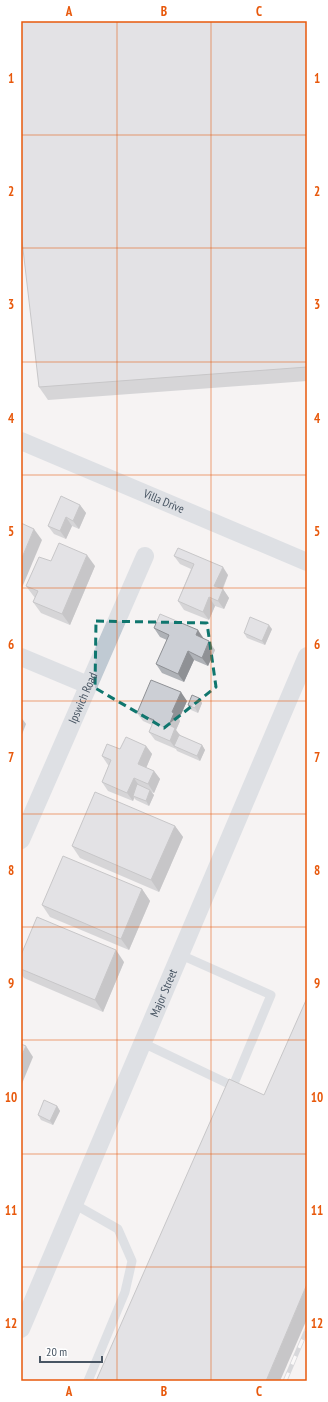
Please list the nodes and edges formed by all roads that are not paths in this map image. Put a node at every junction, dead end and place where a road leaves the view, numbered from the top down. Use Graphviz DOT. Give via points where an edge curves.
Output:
graph roads {
  1 [pos="21,441"];
  2 [pos="145,556"];
  3 [pos="307,562"];
  4 [pos="21,656"];
  5 [pos="307,656"];
  6 [pos="88,685"];
  7 [pos="21,840"];
  8 [pos="181,954"];
  9 [pos="143,1043"];
  10 [pos="74,1204"];
  11 [pos="21,1329"];
  12 [pos="88,1381"];
  1 -- 3 [label="street, Villa Drive"];
  2 -- 6 [label="street, Ipswich Road"];
  4 -- 6 [label="street"];
  5 -- 8 [label="street, Major Street"];
  6 -- 7 [label="street, Ipswich Road"];
  8 -- 9 [label="street, Major Street"];
  8 -- 9 [label="lane" via="271,995 233,1086"];
  9 -- 10 [label="street, Major Street"];
  10 -- 11 [label="street, Major Street"];
  10 -- 12 [label="lane" via="118,1229 132,1261 125,1292"];
}
